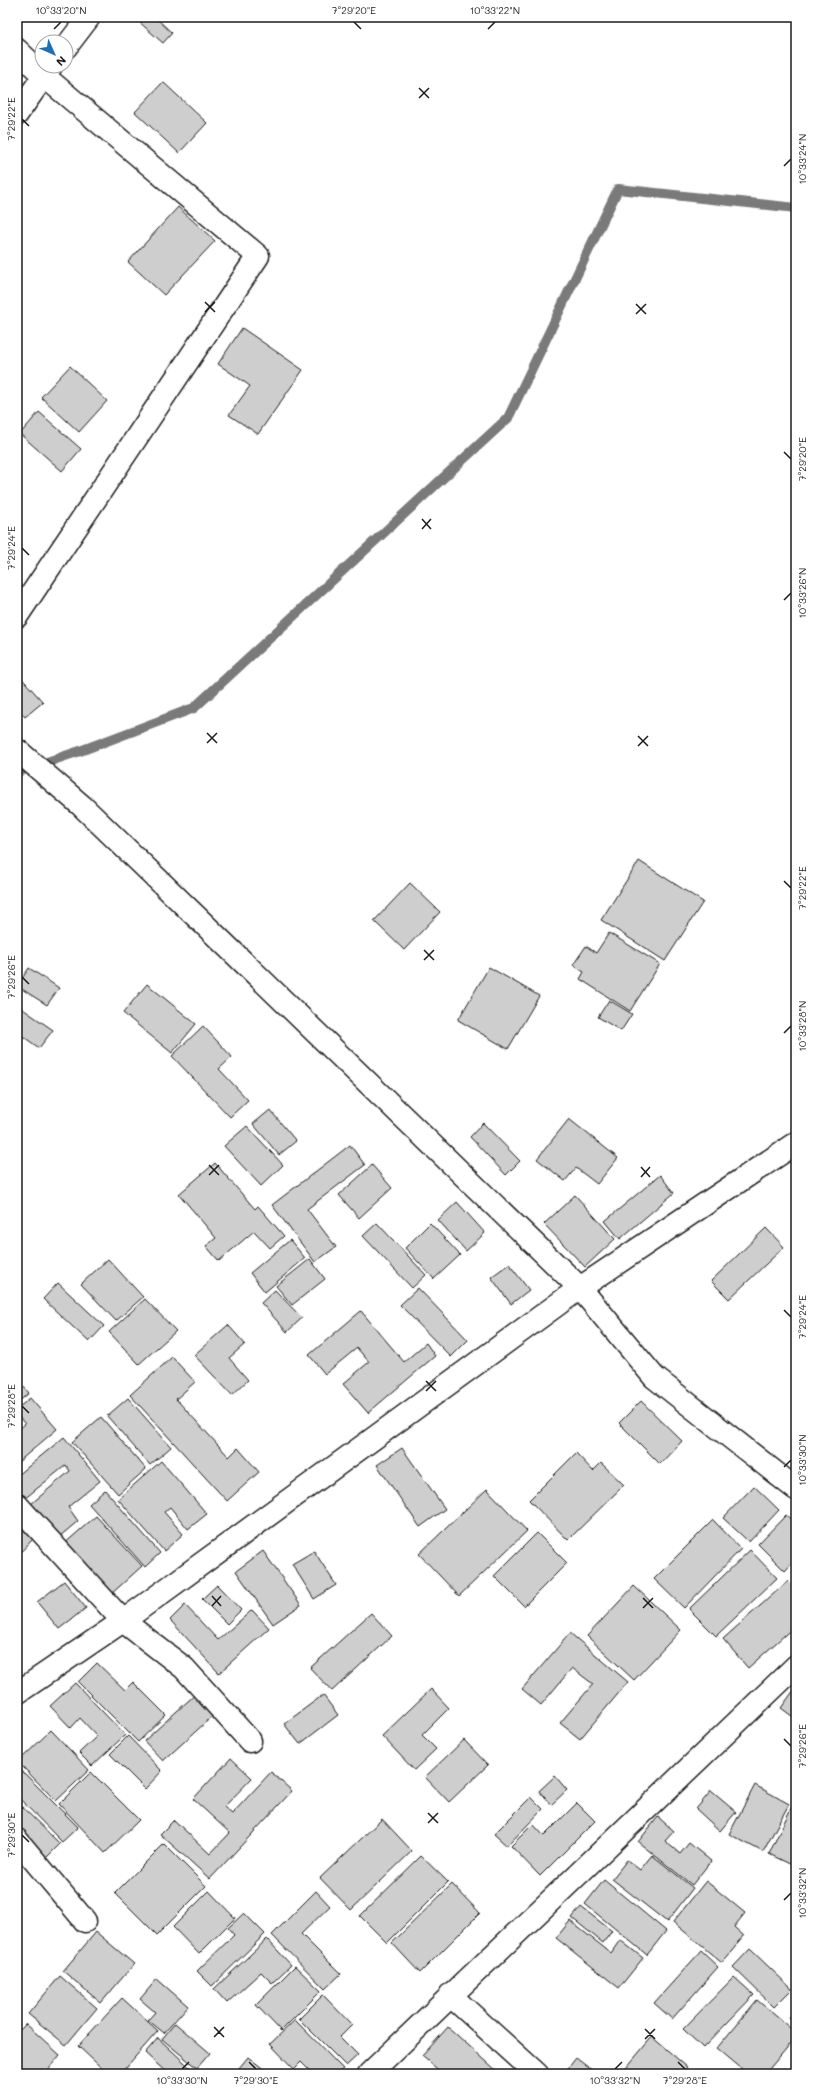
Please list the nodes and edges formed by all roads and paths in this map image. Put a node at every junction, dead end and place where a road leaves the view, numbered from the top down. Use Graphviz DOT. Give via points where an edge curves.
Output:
graph roads {
  1 [pos="89,17"];
  2 [pos="74,37"];
  3 [pos="17,50"];
  4 [pos="34,62"];
  5 [pos="46,74"];
  6 [pos="51,74"];
  7 [pos="17,114"];
  8 [pos="17,616"];
  9 [pos="17,750"];
  10 [pos="796,1143"];
  11 [pos="580,1288"];
  12 [pos="796,1489"];
  13 [pos="17,1505"];
  14 [pos="123,1621"];
  15 [pos="796,1666"];
  16 [pos="17,1693"];
  17 [pos="250,1741"];
  18 [pos="17,1840"];
  19 [pos="85,1921"];
  20 [pos="450,1995"];
  21 [pos="369,2074"];
  22 [pos="537,2074"];
  1 -- 2 [label="street"];
  3 -- 4 [label="street"];
  5 -- 7 [label="street"];
  6 -- 8 [label="street" via="258,256"];
  9 -- 11 [label="street" via="82,806"];
  10 -- 11 [label="street"];
  11 -- 12 [label="street" via="654,1377"];
  11 -- 14 [label="street"];
  13 -- 14 [label="street"];
  14 -- 16 [label="street"];
  14 -- 17 [label="street" via="184,1668"];
  15 -- 20 [label="street"];
  18 -- 19 [label="street"];
  20 -- 21 [label="street"];
  20 -- 22 [label="street"];
}
